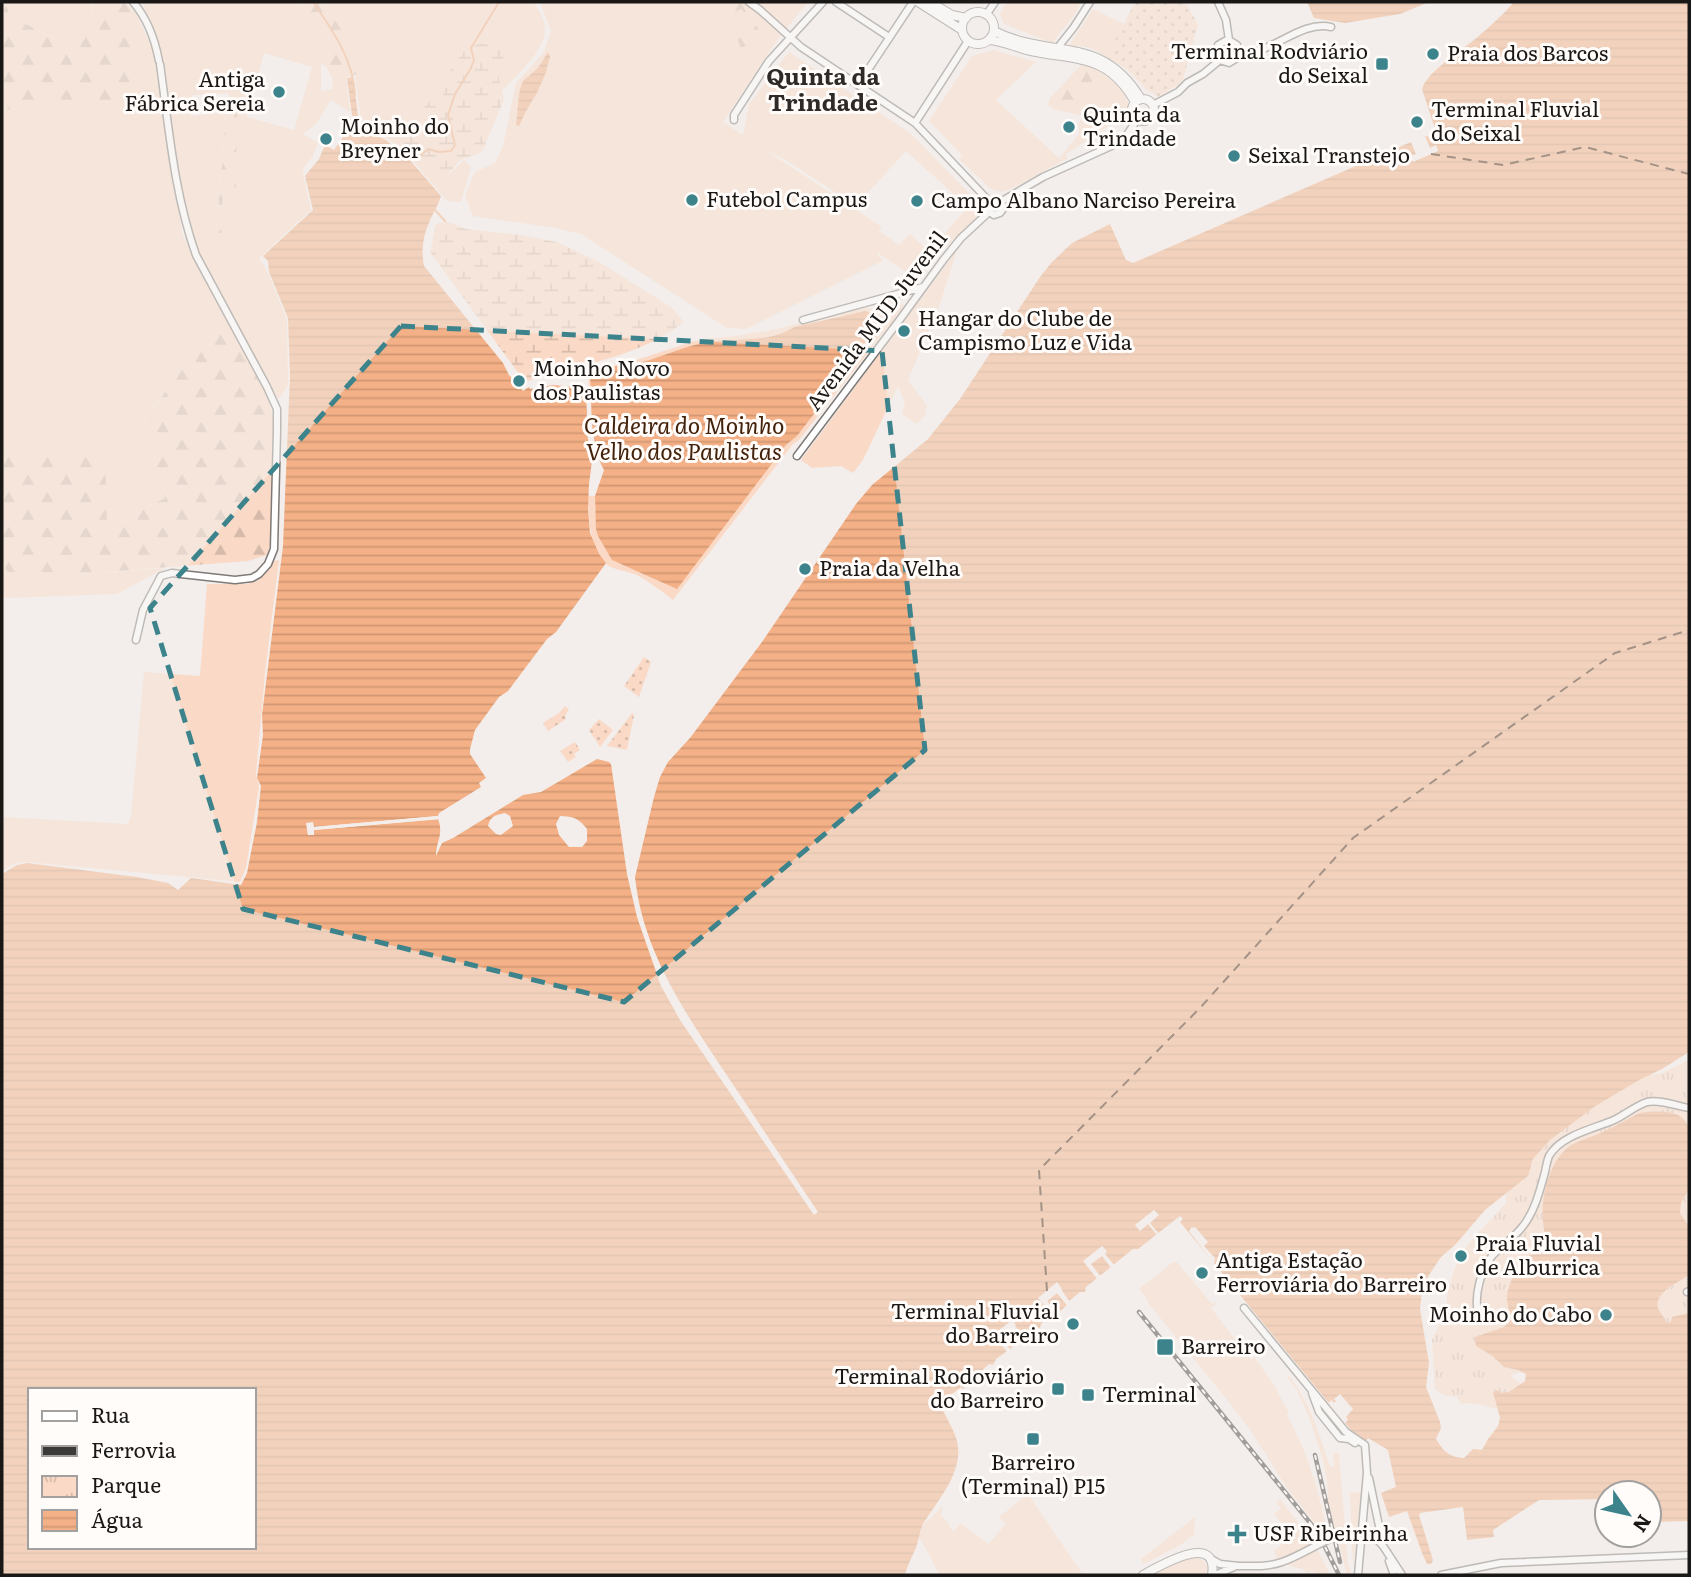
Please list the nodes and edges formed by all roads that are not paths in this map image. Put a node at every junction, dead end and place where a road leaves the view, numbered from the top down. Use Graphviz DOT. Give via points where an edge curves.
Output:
graph roads {
  1 [pos="134,2"];
  2 [pos="749,2"];
  3 [pos="823,2"];
  4 [pos="835,2"];
  5 [pos="913,2"];
  6 [pos="918,2"];
  7 [pos="930,2"];
  8 [pos="995,2"];
  9 [pos="1090,2"];
  10 [pos="1219,2"];
  11 [pos="986,15"];
  12 [pos="966,18"];
  13 [pos="1331,27"];
  14 [pos="962,30"];
  15 [pos="993,31"];
  16 [pos="889,37"];
  17 [pos="790,38"];
  18 [pos="989,40"];
  19 [pos="1229,40"];
  20 [pos="968,41"];
  21 [pos="1058,49"];
  22 [pos="1239,54"];
  23 [pos="1220,60"];
  24 [pos="858,85"];
  25 [pos="1138,100"];
  26 [pos="1153,104"];
  27 [pos="734,120"];
  28 [pos="1137,120"];
  29 [pos="915,124"];
  30 [pos="988,200"];
  31 [pos="1002,201"];
  32 [pos="989,212"];
  33 [pos="916,282"];
  34 [pos="923,286"];
  35 [pos="803,320"];
  36 [pos="797,456"];
  37 [pos="136,640"];
  38 [pos="1689,1108"];
  39 [pos="1244,1308"];
  40 [pos="1478,1312"];
  41 [pos="1367,1473"];
  42 [pos="1382,1540"];
  43 [pos="1387,1552"];
  44 [pos="1689,1555"];
  45 [pos="1208,1557"];
  46 [pos="1237,1566"];
  47 [pos="1143,1575"];
  48 [pos="1213,1575"];
  49 [pos="1358,1575"];
  50 [pos="1394,1575"];
  51 [pos="1402,1575"];
  52 [pos="1441,1575"];
  1 -- 37 [label="street" via="155,41 174,171 196,255 277,410 274,549 268,564 252,578 235,580 172,573 161,576 143,610"];
  2 -- 17 [label="street"];
  3 -- 17 [label="street"];
  4 -- 16 [label="street"];
  5 -- 16 [label="street"];
  6 -- 14 [label="main road"];
  7 -- 12 [label="main road"];
  8 -- 11 [label="street"];
  9 -- 21 [label="street"];
  10 -- 19 [label="street"];
  11 -- 12 [label="main road" via="978,12"];
  11 -- 15 [label="main road"];
  12 -- 14 [label="main road"];
  13 -- 22 [label="street" via="1317,26 1255,52"];
  14 -- 20 [label="main road"];
  15 -- 18 [label="main road"];
  15 -- 21 [label="main road"];
  16 -- 24 [label="street"];
  17 -- 24 [label="street"];
  17 -- 27 [label="street" via="769,61"];
  18 -- 20 [label="main road" via="981,44"];
  18 -- 21 [label="main road" via="1031,51"];
  19 -- 22 [label="street" via="1237,45"];
  19 -- 23 [label="street" via="1217,49"];
  20 -- 29 [label="street"];
  21 -- 25 [label="main road" via="1093,55 1110,64 1133,85"];
  22 -- 23 [label="street" via="1229,63"];
  23 -- 26 [label="street" via="1178,92"];
  24 -- 29 [label="street"];
  25 -- 26 [label="main road"];
  25 -- 28 [label="main road" via="1131,111"];
  26 -- 28 [label="main road" via="1152,117"];
  28 -- 31 [label="street" via="1118,143"];
  29 -- 30 [label="street"];
  30 -- 31 [label="street"];
  30 -- 32 [label="street"];
  31 -- 32 [label="street" via="1000,213"];
  32 -- 34 [label="street, Avenida MUD Juvenil" via="953,246"];
  33 -- 34 [label="street"];
  34 -- 35 [label="street"];
  34 -- 36 [label="street, Avenida MUD Juvenil"];
  38 -- 40 [label="street" via="1648,1102 1562,1143 1549,1156 1530,1217 1488,1261 1476,1298"];
  39 -- 41 [label="street" via="1346,1432 1365,1445"];
  41 -- 42 [label="street"];
  41 -- 49 [label="street"];
  43 -- 46 [label="street, bridge" via="1368,1533 1349,1532 1284,1562"];
  43 -- 50 [label="street"];
  43 -- 51 [label="street"];
  44 -- 52 [label="street" via="1510,1562"];
  45 -- 46 [label="street"];
  45 -- 47 [label="main road" via="1183,1555"];
  45 -- 48 [label="main road"];
  46 -- 48 [label="street"];
}
